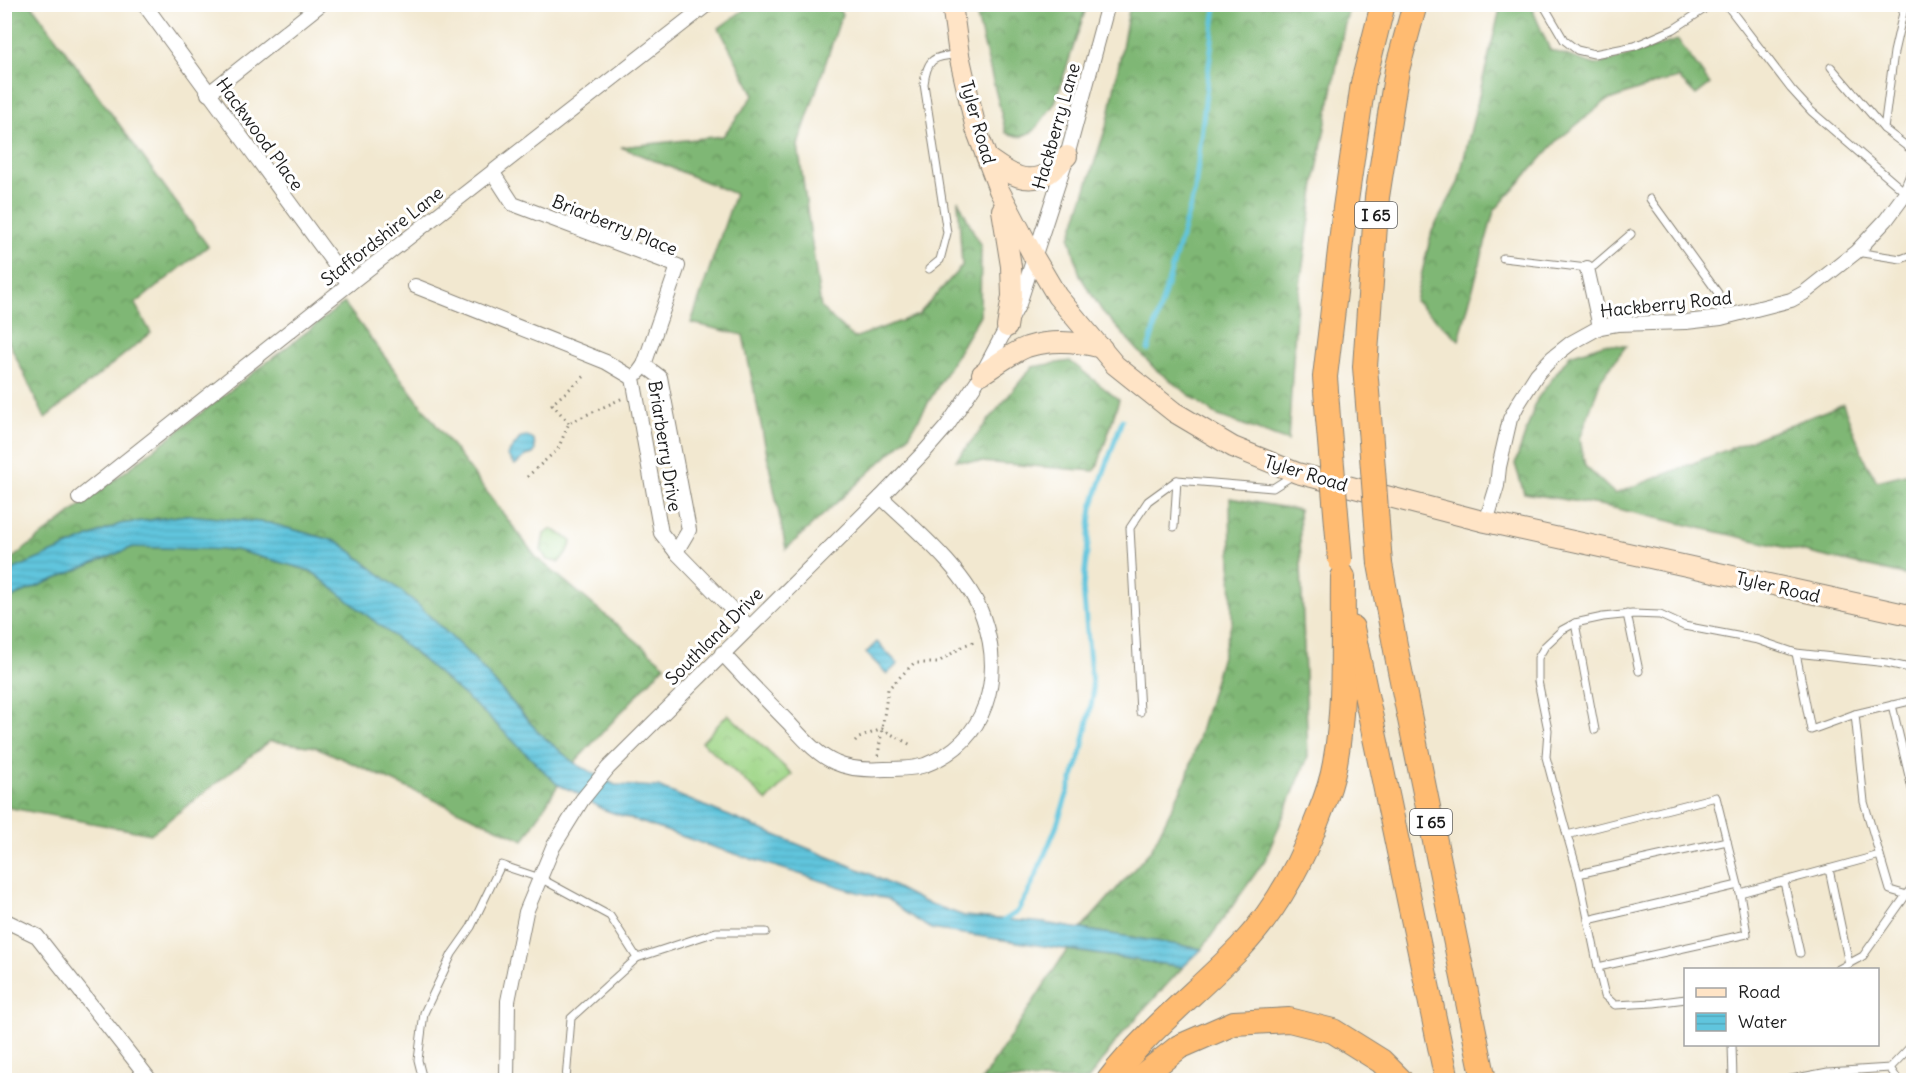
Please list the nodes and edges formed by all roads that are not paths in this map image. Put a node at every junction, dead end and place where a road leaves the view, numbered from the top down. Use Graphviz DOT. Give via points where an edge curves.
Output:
graph roads {
  1 [pos="144,4"];
  2 [pos="321,4"];
  3 [pos="708,4"];
  4 [pos="952,4"];
  5 [pos="1108,4"];
  6 [pos="1383,4"];
  7 [pos="1414,4"];
  8 [pos="1542,4"];
  9 [pos="1712,4"];
  10 [pos="1726,4"];
  11 [pos="1905,4"];
  12 [pos="959,55"];
  13 [pos="1831,67"];
  14 [pos="208,94"];
  15 [pos="1884,129"];
  16 [pos="1914,152"];
  17 [pos="1067,156"];
  18 [pos="987,158"];
  19 [pos="493,173"];
  20 [pos="1914,174"];
  21 [pos="999,190"];
  22 [pos="1906,193"];
  23 [pos="1650,200"];
  24 [pos="1631,234"];
  25 [pos="1856,252"];
  26 [pos="1914,254"];
  27 [pos="1034,257"];
  28 [pos="1503,258"];
  29 [pos="1587,268"];
  30 [pos="929,269"];
  31 [pos="349,285"];
  32 [pos="415,286"];
  33 [pos="1721,318"];
  34 [pos="1007,327"];
  35 [pos="1600,327"];
  36 [pos="1101,348"];
  37 [pos="644,366"];
  38 [pos="982,374"];
  39 [pos="634,384"];
  40 [pos="1297,473"];
  41 [pos="1177,480"];
  42 [pos="882,497"];
  43 [pos="79,498"];
  44 [pos="1486,522"];
  45 [pos="1174,527"];
  46 [pos="676,552"];
  47 [pos="1341,569"];
  48 [pos="1627,614"];
  49 [pos="1914,616"];
  50 [pos="1575,623"];
  51 [pos="749,627"];
  52 [pos="1796,653"];
  53 [pos="722,654"];
  54 [pos="1914,669"];
  55 [pos="1639,670"];
  56 [pos="1914,700"];
  57 [pos="1892,705"];
  58 [pos="1140,712"];
  59 [pos="1855,714"];
  60 [pos="1595,730"];
  61 [pos="1914,797"];
  62 [pos="1567,835"];
  63 [pos="1727,841"];
  64 [pos="1880,855"];
  65 [pos="1829,869"];
  66 [pos="1578,874"];
  67 [pos="540,878"];
  68 [pos="1784,882"];
  69 [pos="1914,884"];
  70 [pos="1739,889"];
  71 [pos="1910,896"];
  72 [pos="4,920"];
  73 [pos="1588,920"];
  74 [pos="766,932"];
  75 [pos="1800,953"];
  76 [pos="637,958"];
  77 [pos="1849,964"];
  78 [pos="1598,967"];
  79 [pos="1839,968"];
  80 [pos="1684,999"];
  81 [pos="1914,1043"];
  82 [pos="1732,1046"];
  83 [pos="1890,1068"];
  84 [pos="150,1080"];
  85 [pos="423,1080"];
  86 [pos="507,1080"];
  87 [pos="566,1080"];
  88 [pos="1109,1080"];
  89 [pos="1137,1080"];
  90 [pos="1400,1080"];
  91 [pos="1447,1080"];
  92 [pos="1484,1080"];
  93 [pos="1732,1080"];
  94 [pos="1786,1080"];
  95 [pos="1899,1080"];
  1 -- 14 [label="street, Hackwood Place"];
  2 -- 14 [label="street"];
  3 -- 19 [label="street, Staffordshire Lane"];
  4 -- 12 [label="street, Tyler Road"];
  5 -- 17 [label="street, Hackberry Lane"];
  6 -- 47 [label="highway, I 65, bridge" via="1363,83 1325,377"];
  7 -- 92 [label="highway, I 65, bridge" via="1397,70 1377,197 1365,367 1380,564"];
  8 -- 9 [label="lane" via="1564,40 1577,50 1594,54 1635,46 1674,29"];
  10 -- 22 [label="lane" via="1810,111"];
  11 -- 15 [label="lane"];
  12 -- 18 [label="street, Tyler Road" via="976,129"];
  12 -- 30 [label="lane" via="938,56 925,75 947,233 940,260"];
  13 -- 15 [label="lane"];
  14 -- 31 [label="street, Hackwood Place"];
  15 -- 16 [label="lane"];
  17 -- 18 [label="street" via="1049,173 1034,178 1014,177"];
  17 -- 27 [label="street, Hackberry Lane"];
  18 -- 21 [label="street, Tyler Road"];
  19 -- 31 [label="street, Staffordshire Lane"];
  19 -- 37 [label="street, Briarberry Place" via="513,204 678,266"];
  20 -- 22 [label="street, Hackberry Road"];
  21 -- 27 [label="street, Tyler Road"];
  21 -- 34 [label="street" via="1011,266"];
  22 -- 25 [label="street, Hackberry Road"];
  23 -- 33 [label="lane" via="1718,293"];
  24 -- 29 [label="lane"];
  25 -- 26 [label="lane" via="1901,259"];
  25 -- 33 [label="street, Hackberry Road" via="1791,300"];
  27 -- 34 [label="street, Southland Drive"];
  27 -- 36 [label="street, Tyler Road" via="1058,296"];
  28 -- 29 [label="lane"];
  29 -- 35 [label="street"];
  31 -- 43 [label="street, Staffordshire Lane"];
  32 -- 39 [label="street" via="606,362"];
  33 -- 35 [label="street, Hackberry Road"];
  34 -- 38 [label="street, Southland Drive"];
  35 -- 44 [label="street, Hackberry Road" via="1552,358 1518,404 1505,436"];
  36 -- 38 [label="street" via="1080,342 1057,342 1026,348"];
  36 -- 40 [label="street, Tyler Road" via="1115,365 1174,412 1233,447"];
  37 -- 39 [label="street, Briarberry Drive"];
  37 -- 46 [label="street, Briarberry Drive" via="660,377 689,530"];
  38 -- 42 [label="street, Southland Drive" via="947,426"];
  39 -- 46 [label="street, Briarberry Drive" via="661,533"];
  40 -- 41 [label="lane" via="1273,488"];
  40 -- 44 [label="street, Tyler Road"];
  41 -- 45 [label="lane"];
  41 -- 58 [label="lane" via="1148,501 1130,528"];
  42 -- 51 [label="street, Southland Drive"];
  42 -- 53 [label="street" via="957,573 982,615 989,637 990,692 976,725 964,740 925,765 904,769 852,768 835,763 814,749"];
  44 -- 49 [label="street, Tyler Road"];
  46 -- 51 [label="street, Briarberry Drive"];
  47 -- 88 [label="highway" via="1341,711 1336,761 1332,782 1300,860 1265,919 1241,947"];
  47 -- 91 [label="highway, I 65"];
  48 -- 50 [label="lane"];
  48 -- 52 [label="lane" via="1660,615 1684,626 1758,640"];
  48 -- 55 [label="lane"];
  50 -- 60 [label="lane"];
  50 -- 62 [label="lane" via="1545,646 1538,658 1538,681 1548,730 1546,757"];
  51 -- 53 [label="street, Southland Drive"];
  52 -- 54 [label="lane"];
  52 -- 59 [label="lane" via="1811,730"];
  53 -- 67 [label="street, Southland Drive" via="608,768 582,800"];
  56 -- 57 [label="lane"];
  57 -- 59 [label="lane"];
  57 -- 61 [label="lane"];
  59 -- 64 [label="lane" via="1864,802"];
  62 -- 63 [label="lane" via="1716,797"];
  62 -- 66 [label="lane"];
  63 -- 66 [label="lane"];
  63 -- 70 [label="lane"];
  64 -- 65 [label="lane"];
  64 -- 71 [label="lane" via="1890,890"];
  65 -- 68 [label="lane"];
  65 -- 77 [label="lane"];
  66 -- 73 [label="lane"];
  67 -- 76 [label="lane" via="610,916"];
  67 -- 85 [label="lane" via="501,865 424,1013 418,1060"];
  67 -- 86 [label="street, Southland Drive" via="526,912 508,1001"];
  68 -- 70 [label="lane"];
  68 -- 75 [label="lane"];
  69 -- 71 [label="lane"];
  70 -- 73 [label="lane"];
  70 -- 78 [label="lane" via="1747,934"];
  71 -- 77 [label="lane" via="1863,956"];
  72 -- 84 [label="street" via="37,936"];
  73 -- 78 [label="lane"];
  74 -- 76 [label="lane" via="716,932"];
  76 -- 87 [label="lane" via="571,1018"];
  77 -- 79 [label="lane"];
  78 -- 80 [label="lane" via="1605,996 1614,1005"];
  81 -- 83 [label="lane"];
  82 -- 93 [label="lane"];
  83 -- 94 [label="lane" via="1828,1072"];
  83 -- 95 [label="lane"];
  89 -- 90 [label="highway" via="1179,1047 1234,1023 1289,1020 1333,1031 1381,1061"];
}
